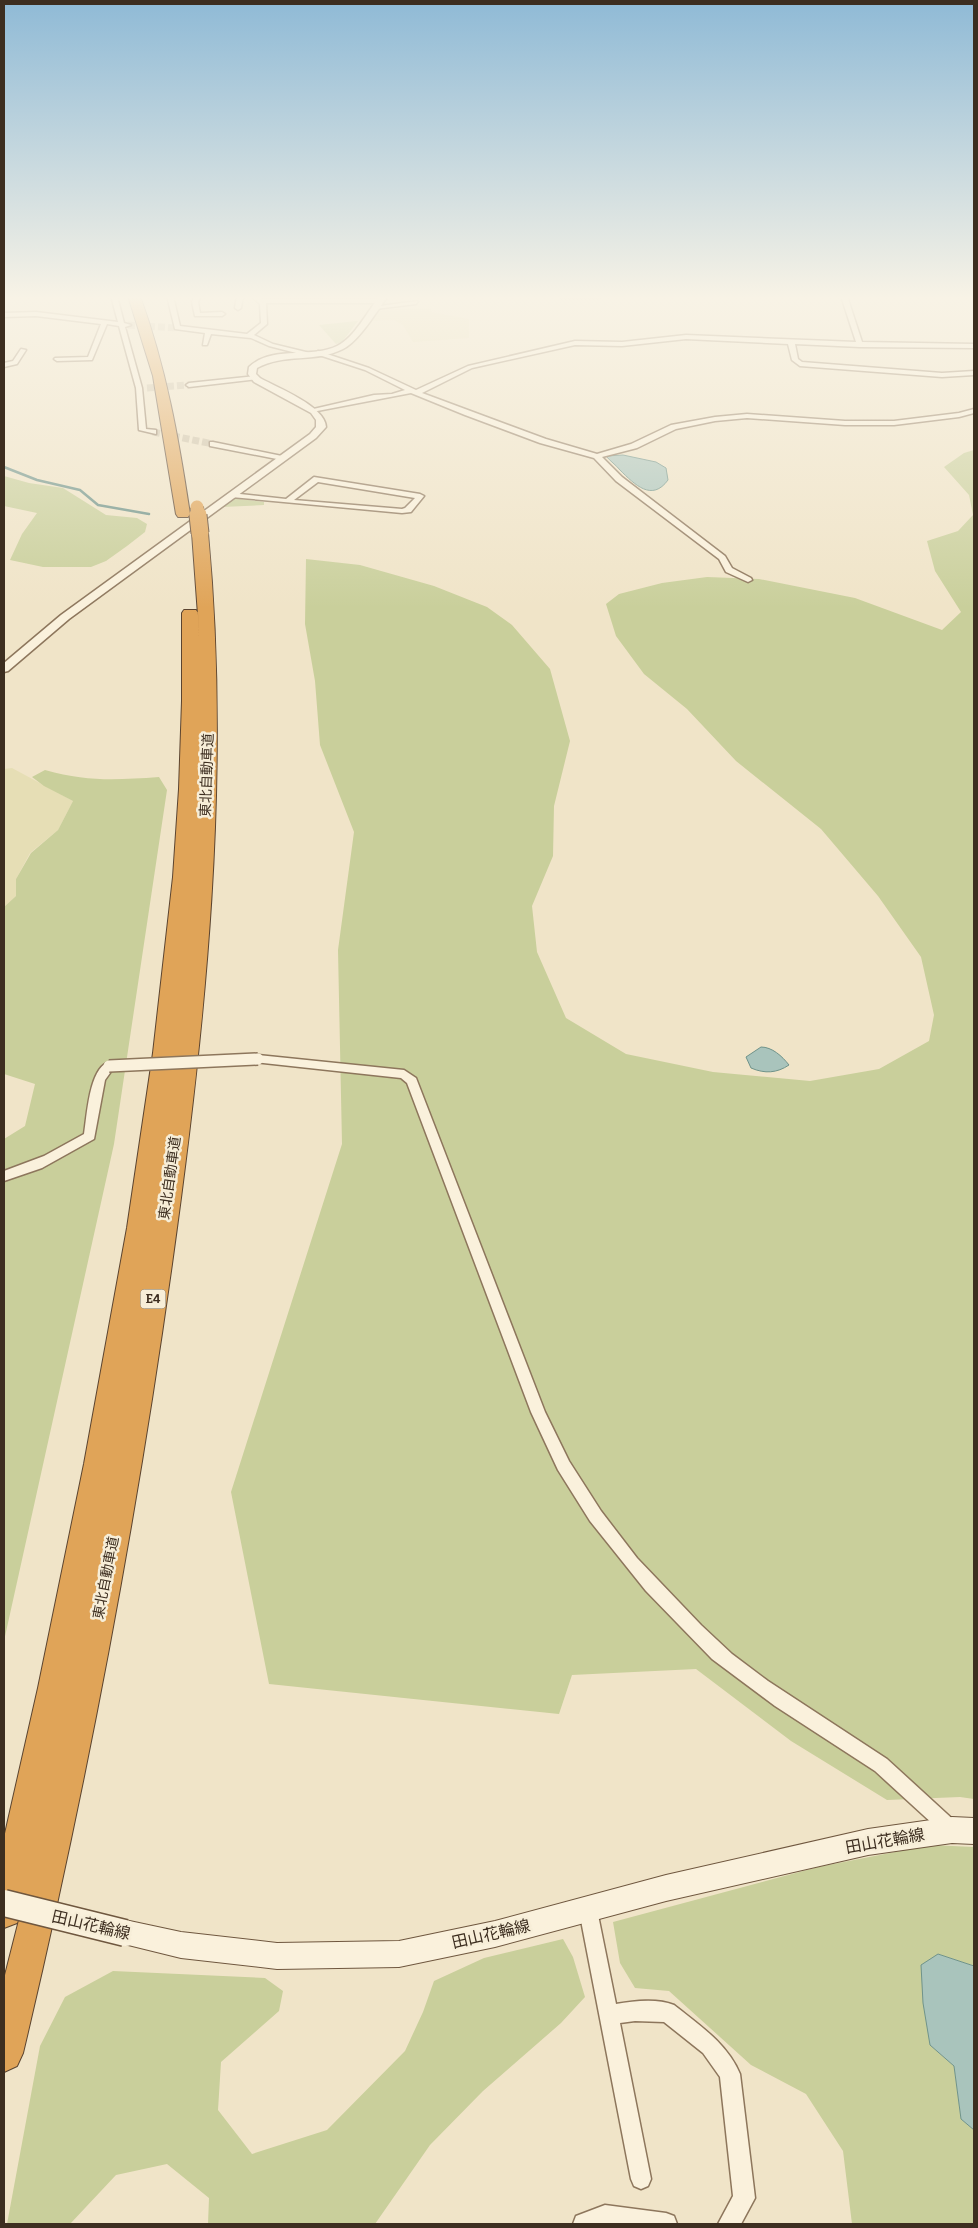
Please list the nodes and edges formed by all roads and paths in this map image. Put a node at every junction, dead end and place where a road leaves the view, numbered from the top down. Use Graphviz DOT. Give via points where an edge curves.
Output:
graph roads {
  1 [pos="140,400"];
  2 [pos="164,400"];
  3 [pos="294,400"];
  4 [pos="360,400"];
  5 [pos="434,400"];
  6 [pos="312,410"];
  7 [pos="974,411"];
  8 [pos="153,432"];
  9 [pos="213,444"];
  10 [pos="597,456"];
  11 [pos="282,458"];
  12 [pos="231,495"];
  13 [pos="288,502"];
  14 [pos="193,536"];
  15 [pos="748,580"];
  16 [pos="4,669"];
  17 [pos="4,1176"];
  18 [pos="963,1830"];
  19 [pos="4,1903"];
  20 [pos="4,1910"];
  21 [pos="588,1910"];
  22 [pos="609,2015"];
  23 [pos="4,2053"];
  24 [pos="641,2179"];
  25 [pos="630,2222"];
  26 [pos="584,2224"];
  27 [pos="666,2224"];
  28 [pos="729,2224"];
  1 -- 8 [label="street" via="144,430"];
  2 -- 14 [label="highway, 東北自動車道 / E4" via="192,506"];
  3 -- 6 [label="street"];
  4 -- 6 [label="street"];
  5 -- 10 [label="street" via="543,441"];
  6 -- 11 [label="street" via="322,420 320,427 313,436"];
  7 -- 10 [label="street" via="894,423 747,416 715,419 674,426 634,446"];
  9 -- 11 [label="street"];
  10 -- 15 [label="street" via="619,479 722,558 729,570"];
  11 -- 12 [label="street"];
  12 -- 13 [label="street"];
  12 -- 16 [label="street" via="64,617"];
  13 -- 13 [label="street" via="402,511 408,510 420,496 317,479"];
  14 -- 20 [label="highway, 東北自動車道 / E4" via="190,747 178,917 159,1092 136,1247 86,1530 32,1796"];
  14 -- 23 [label="highway, 東北自動車道 / E4" via="208,660 208,746 199,916 181,1102 114,1541 64,1798"];
  17 -- 18 [label="street, bridge" via="45,1162 90,1136 99,1079 109,1066 258,1059 404,1074 412,1081 551,1444 579,1494 616,1545 694,1631 734,1666 809,1719 870,1756"];
  18 -- 21 [label="main road, 田山花輪線" via="868,1842 666,1888"];
  19 -- 21 [label="main road, 田山花輪線, bridge" via="181,1945 277,1956 399,1954"];
  21 -- 22 [label="street"];
  22 -- 24 [label="street"];
  22 -- 28 [label="street" via="635,2011 667,2012 710,2046 730,2074 744,2198"];
  25 -- 26 [label="street" via="605,2216"];
  25 -- 27 [label="street"];
}
